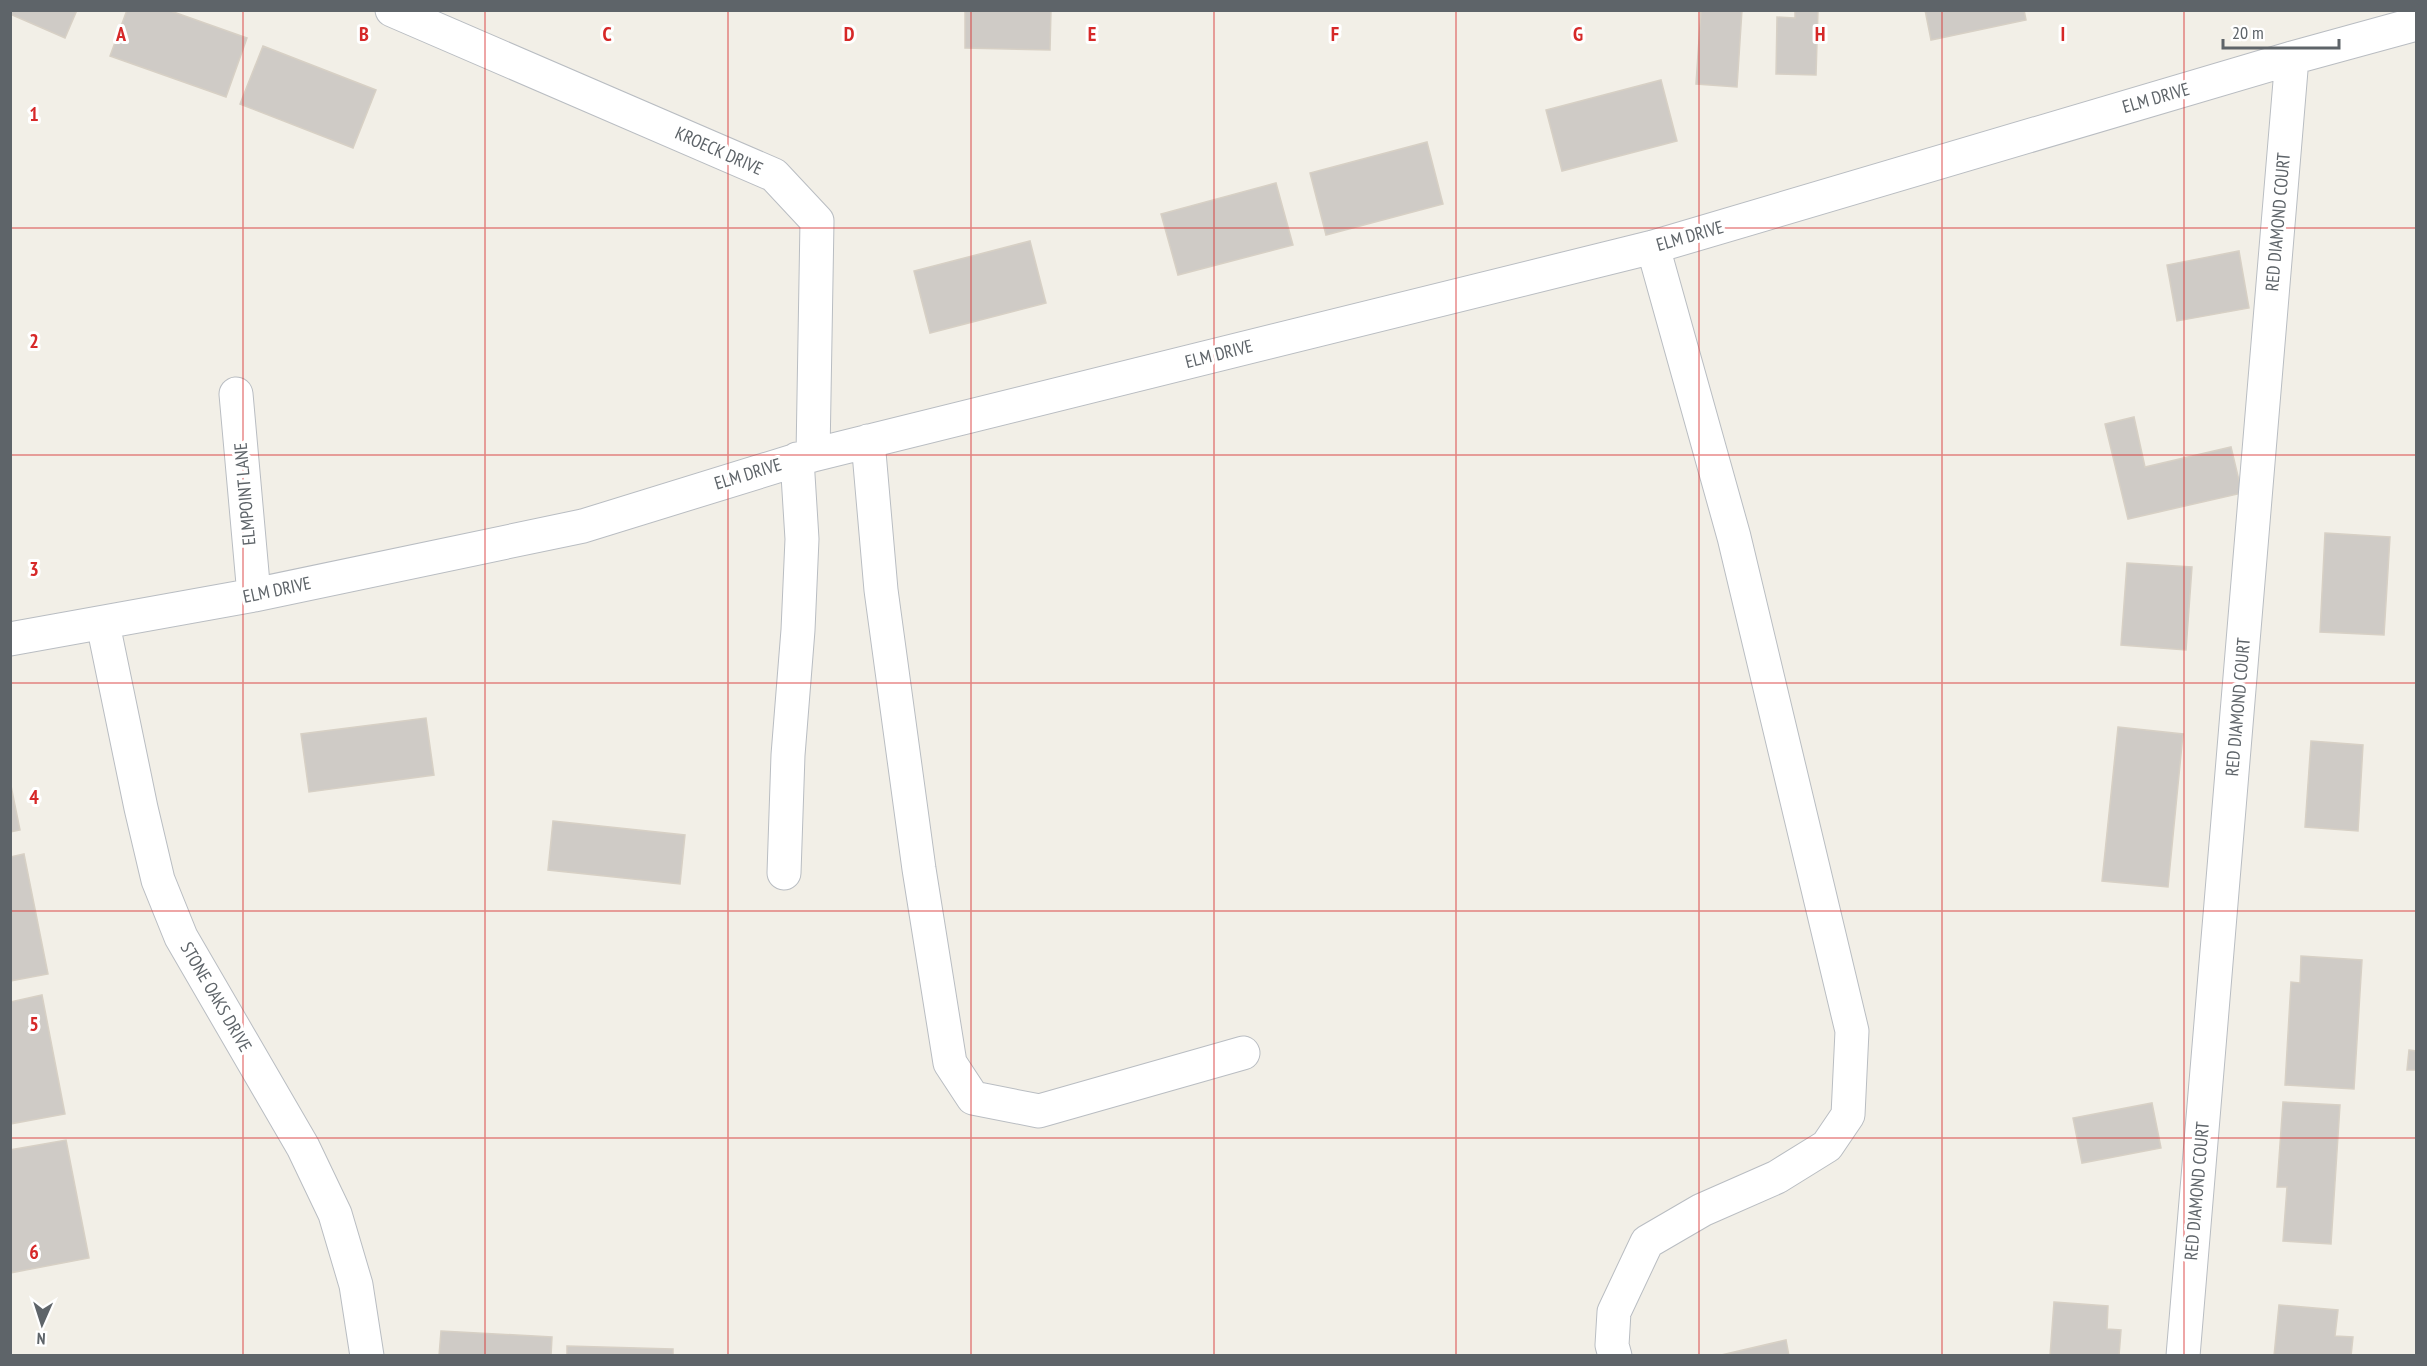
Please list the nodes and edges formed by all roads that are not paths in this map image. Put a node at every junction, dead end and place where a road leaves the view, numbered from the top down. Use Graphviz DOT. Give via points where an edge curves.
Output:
graph roads {
  1 [pos="392,10"];
  2 [pos="2416,24"];
  3 [pos="2292,58"];
  4 [pos="1653,247"];
  5 [pos="236,394"];
  6 [pos="868,441"];
  7 [pos="805,457"];
  8 [pos="254,595"];
  9 [pos="103,624"];
  10 [pos="10,639"];
  11 [pos="784,873"];
  12 [pos="1243,1053"];
  13 [pos="367,1356"];
  14 [pos="1615,1356"];
  15 [pos="2183,1356"];
  1 -- 7 [label="street, KROECK DRIVE" via="774,175 817,221"];
  2 -- 3 [label="street, ELM DRIVE"];
  3 -- 4 [label="street, ELM DRIVE"];
  3 -- 15 [label="street, RED DIAMOND COURT"];
  4 -- 6 [label="street, ELM DRIVE"];
  4 -- 14 [label="street" via="1734,537 1852,1031 1848,1115 1827,1146 1777,1177 1702,1210 1647,1242 1614,1312"];
  5 -- 8 [label="street, ELMPOINT LANE"];
  6 -- 7 [label="street, ELM DRIVE"];
  6 -- 12 [label="street" via="882,602 950,1063 974,1098 1039,1111"];
  7 -- 8 [label="street, ELM DRIVE" via="583,526"];
  7 -- 11 [label="street, KROECK DRIVE"];
  8 -- 9 [label="street, ELM DRIVE"];
  9 -- 10 [label="street, ELM DRIVE"];
  9 -- 13 [label="street, STONE OAKS DRIVE" via="158,880 181,937 303,1147 335,1214 356,1285"];
}
